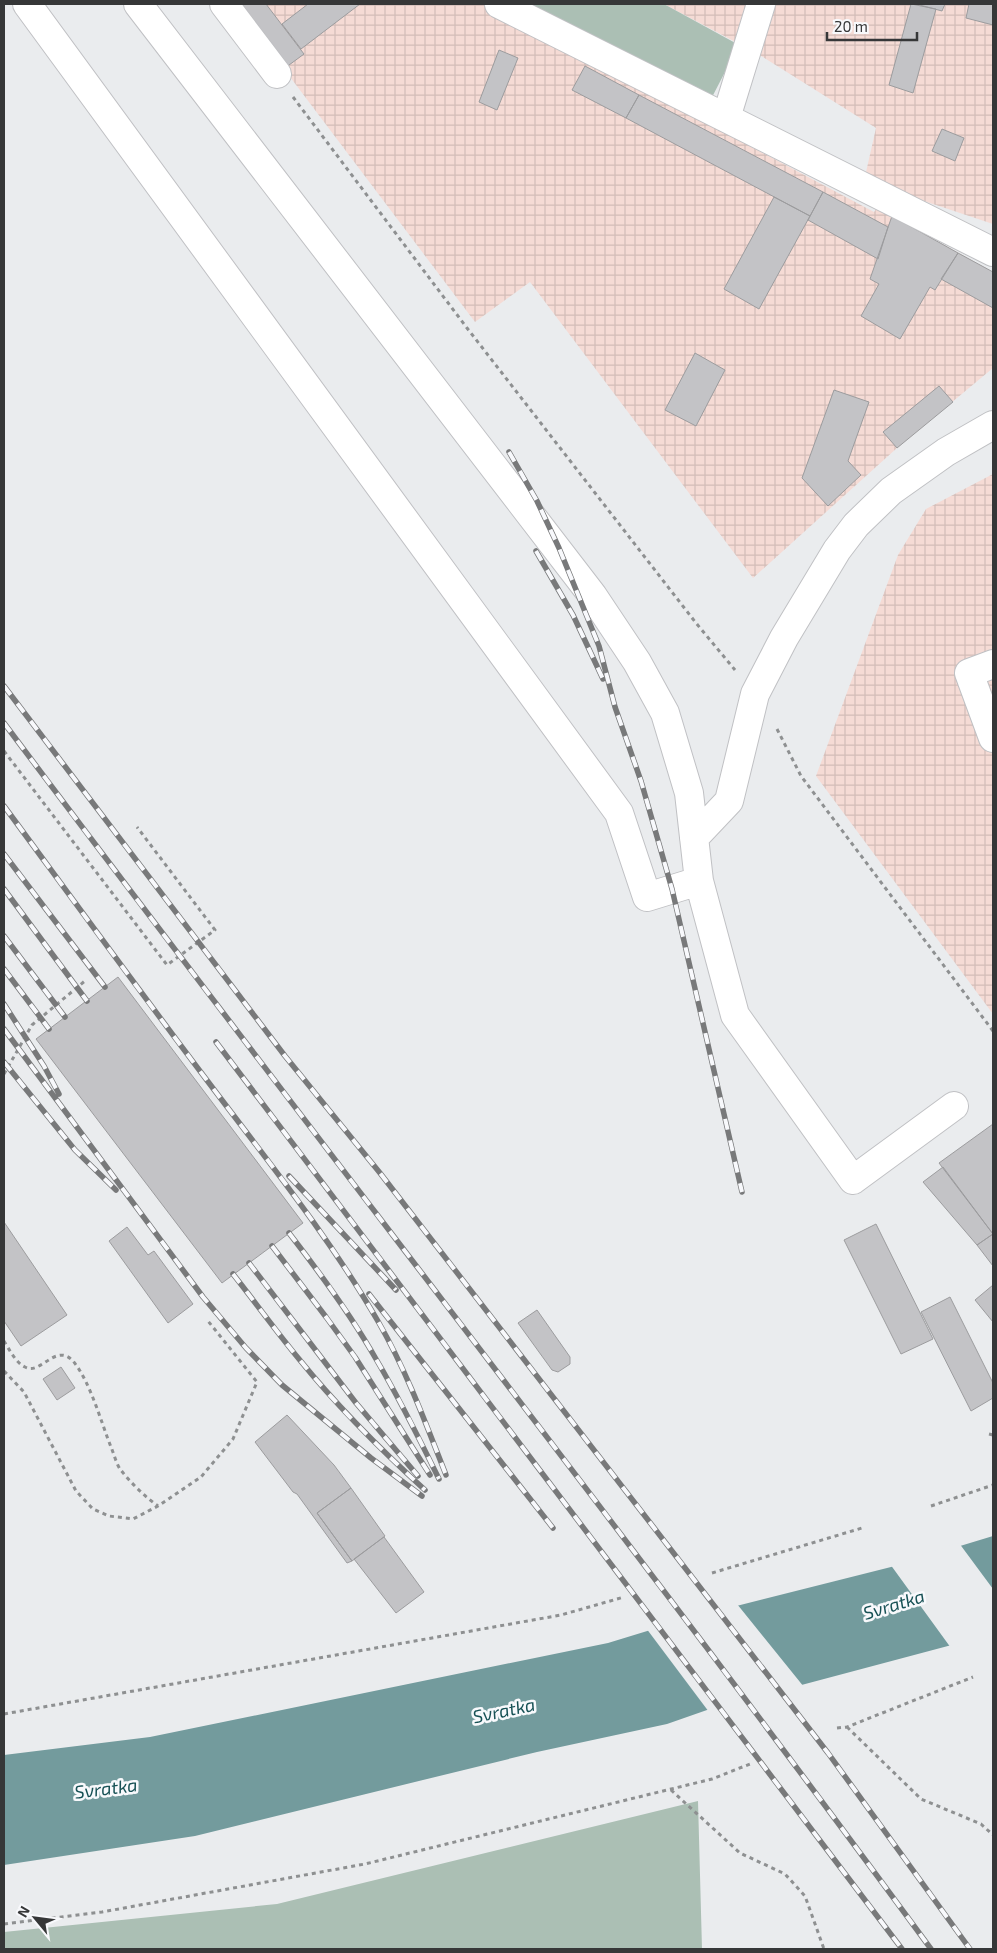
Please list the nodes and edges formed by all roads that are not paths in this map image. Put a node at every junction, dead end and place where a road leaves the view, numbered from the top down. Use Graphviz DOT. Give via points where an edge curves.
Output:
graph roads {
  1 [pos="27,4"];
  2 [pos="138,4"];
  3 [pos="224,4"];
  4 [pos="499,4"];
  5 [pos="762,4"];
  6 [pos="276,74"];
  7 [pos="726,118"];
  8 [pos="993,252"];
  9 [pos="993,425"];
  10 [pos="993,664"];
  11 [pos="993,738"];
  12 [pos="694,838"];
  13 [pos="699,881"];
  14 [pos="954,1106"];
  1 -- 13 [label="lane" via="620,813 647,897"];
  2 -- 12 [label="lane" via="593,596 637,662 665,713 688,793"];
  3 -- 6 [label="lane"];
  4 -- 7 [label="lane"];
  5 -- 7 [label="lane"];
  7 -- 8 [label="lane"];
  9 -- 12 [label="lane" via="946,452 890,491 856,525 837,550 754,694 729,801"];
  10 -- 11 [label="lane" via="969,673"];
  12 -- 13 [label="lane"];
  13 -- 14 [label="lane" via="735,1015 853,1180"];
}
